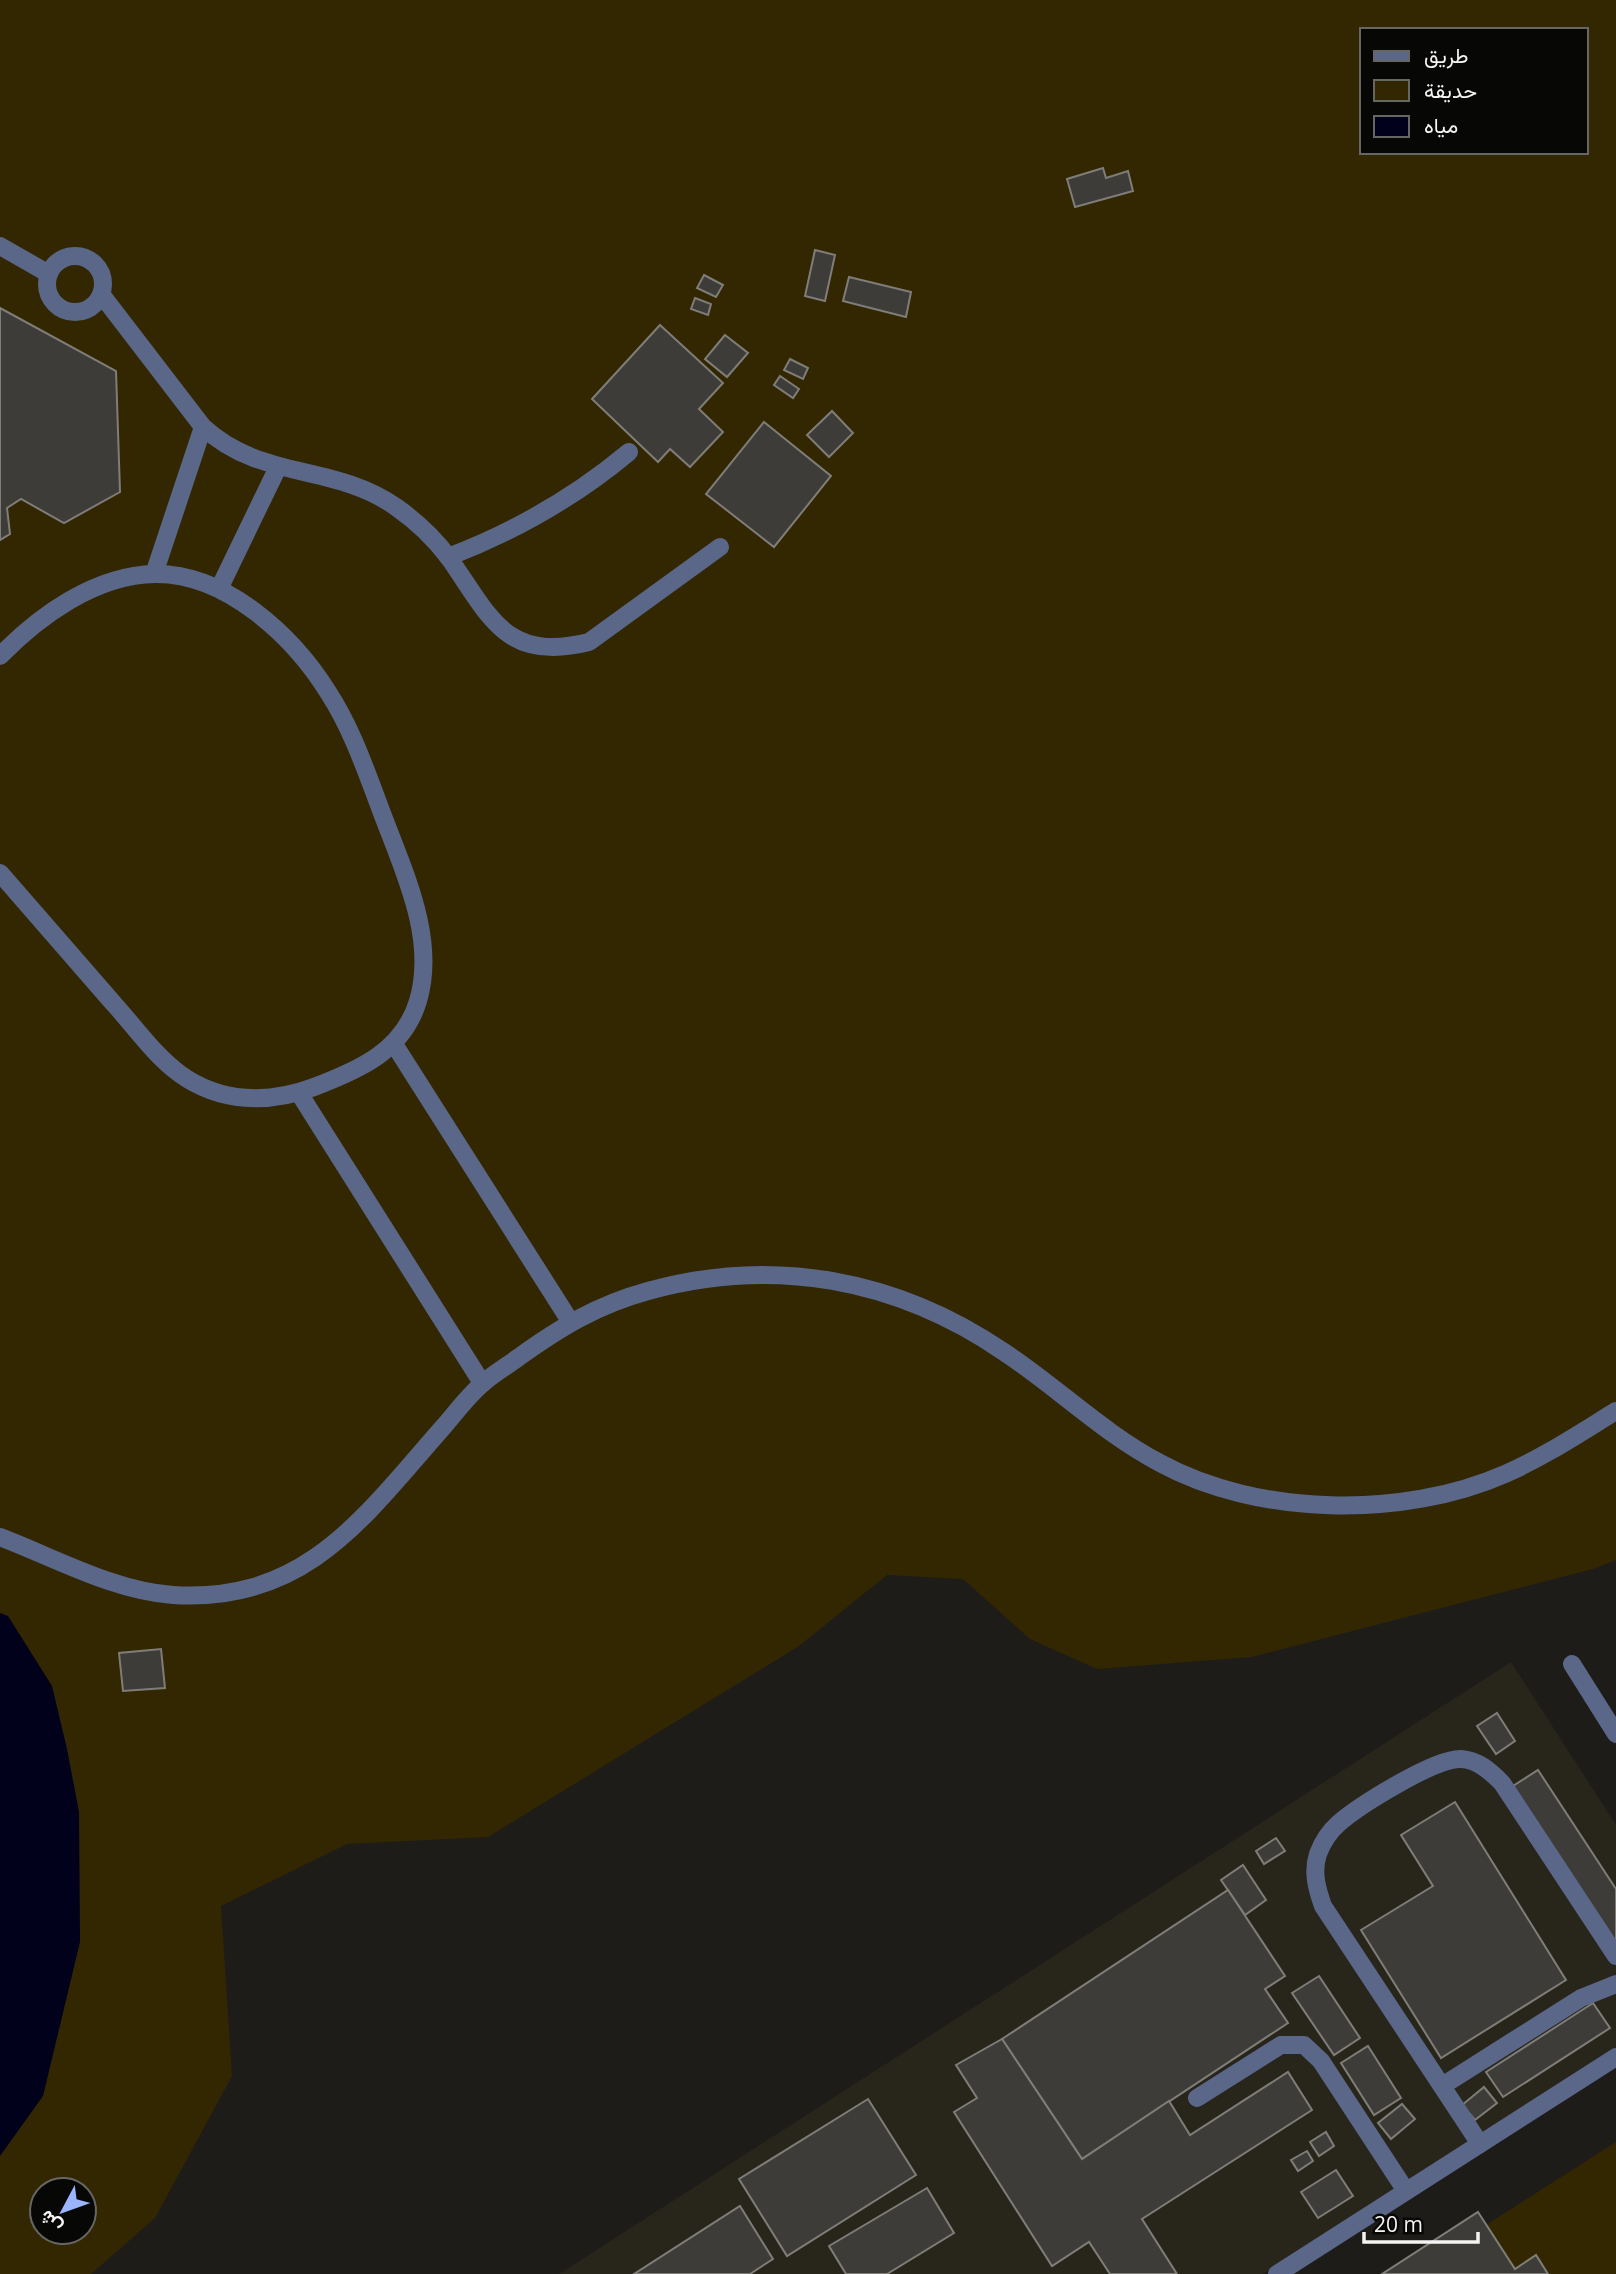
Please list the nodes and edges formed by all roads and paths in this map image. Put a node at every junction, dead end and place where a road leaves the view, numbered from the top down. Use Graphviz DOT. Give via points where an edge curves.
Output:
graph roads {
  1 [pos="0,246"];
  2 [pos="49,274"];
  3 [pos="102,294"];
  4 [pos="202,427"];
  5 [pos="629,452"];
  6 [pos="278,467"];
  7 [pos="720,547"];
  8 [pos="448,557"];
  9 [pos="154,574"];
  10 [pos="219,589"];
  11 [pos="0,656"];
  12 [pos="0,873"];
  13 [pos="394,1044"];
  14 [pos="299,1093"];
  15 [pos="570,1321"];
  16 [pos="482,1384"];
  17 [pos="1615,1414"];
  18 [pos="0,1538"];
  19 [pos="1572,1664"];
  20 [pos="1616,1734"];
  21 [pos="1616,1956"];
  22 [pos="1616,1984"];
  23 [pos="1616,2057"];
  24 [pos="1442,2086"];
  25 [pos="1197,2098"];
  26 [pos="1480,2144"];
  27 [pos="1406,2191"];
  28 [pos="1277,2274"];
  1 -- 2 [label="street"];
  2 -- 3 [label="street" via="66,257 90,260 99,269"];
  2 -- 3 [label="street" via="51,298 72,313 95,304"];
  3 -- 4 [label="street"];
  4 -- 6 [label="street" via="237,453"];
  4 -- 9 [label="street"];
  5 -- 8 [label="street" via="527,524"];
  6 -- 8 [label="street" via="362,488 424,529"];
  6 -- 10 [label="street"];
  7 -- 8 [label="street" via="609,630 589,642 565,648 541,648 498,627"];
  9 -- 10 [label="street" via="191,578"];
  9 -- 11 [label="street" via="119,581 74,599 23,633"];
  10 -- 13 [label="street" via="264,620 299,653 327,691 356,745 410,885 421,946 418,1001"];
  12 -- 14 [label="street" via="162,1059 181,1074 214,1091 250,1099"];
  13 -- 14 [label="street" via="347,1075"];
  13 -- 15 [label="street"];
  14 -- 16 [label="street"];
  15 -- 16 [label="street"];
  15 -- 17 [label="street" via="648,1291 730,1276 814,1276 854,1284 969,1330 1123,1442 1162,1465 1234,1492 1288,1502 1376,1503 1461,1489 1502,1475"];
  16 -- 18 [label="street" via="351,1531 286,1576 249,1588 171,1595 132,1588"];
  19 -- 20 [label="street"];
  21 -- 24 [label="street" via="1502,1783 1477,1763 1462,1759 1432,1765 1343,1820 1318,1854 1315,1872 1320,1898"];
  22 -- 24 [label="street" via="1581,1998"];
  23 -- 26 [label="street"];
  24 -- 26 [label="street"];
  25 -- 27 [label="street" via="1281,2045 1304,2045 1321,2061"];
  26 -- 27 [label="street"];
  27 -- 28 [label="street"];
}
